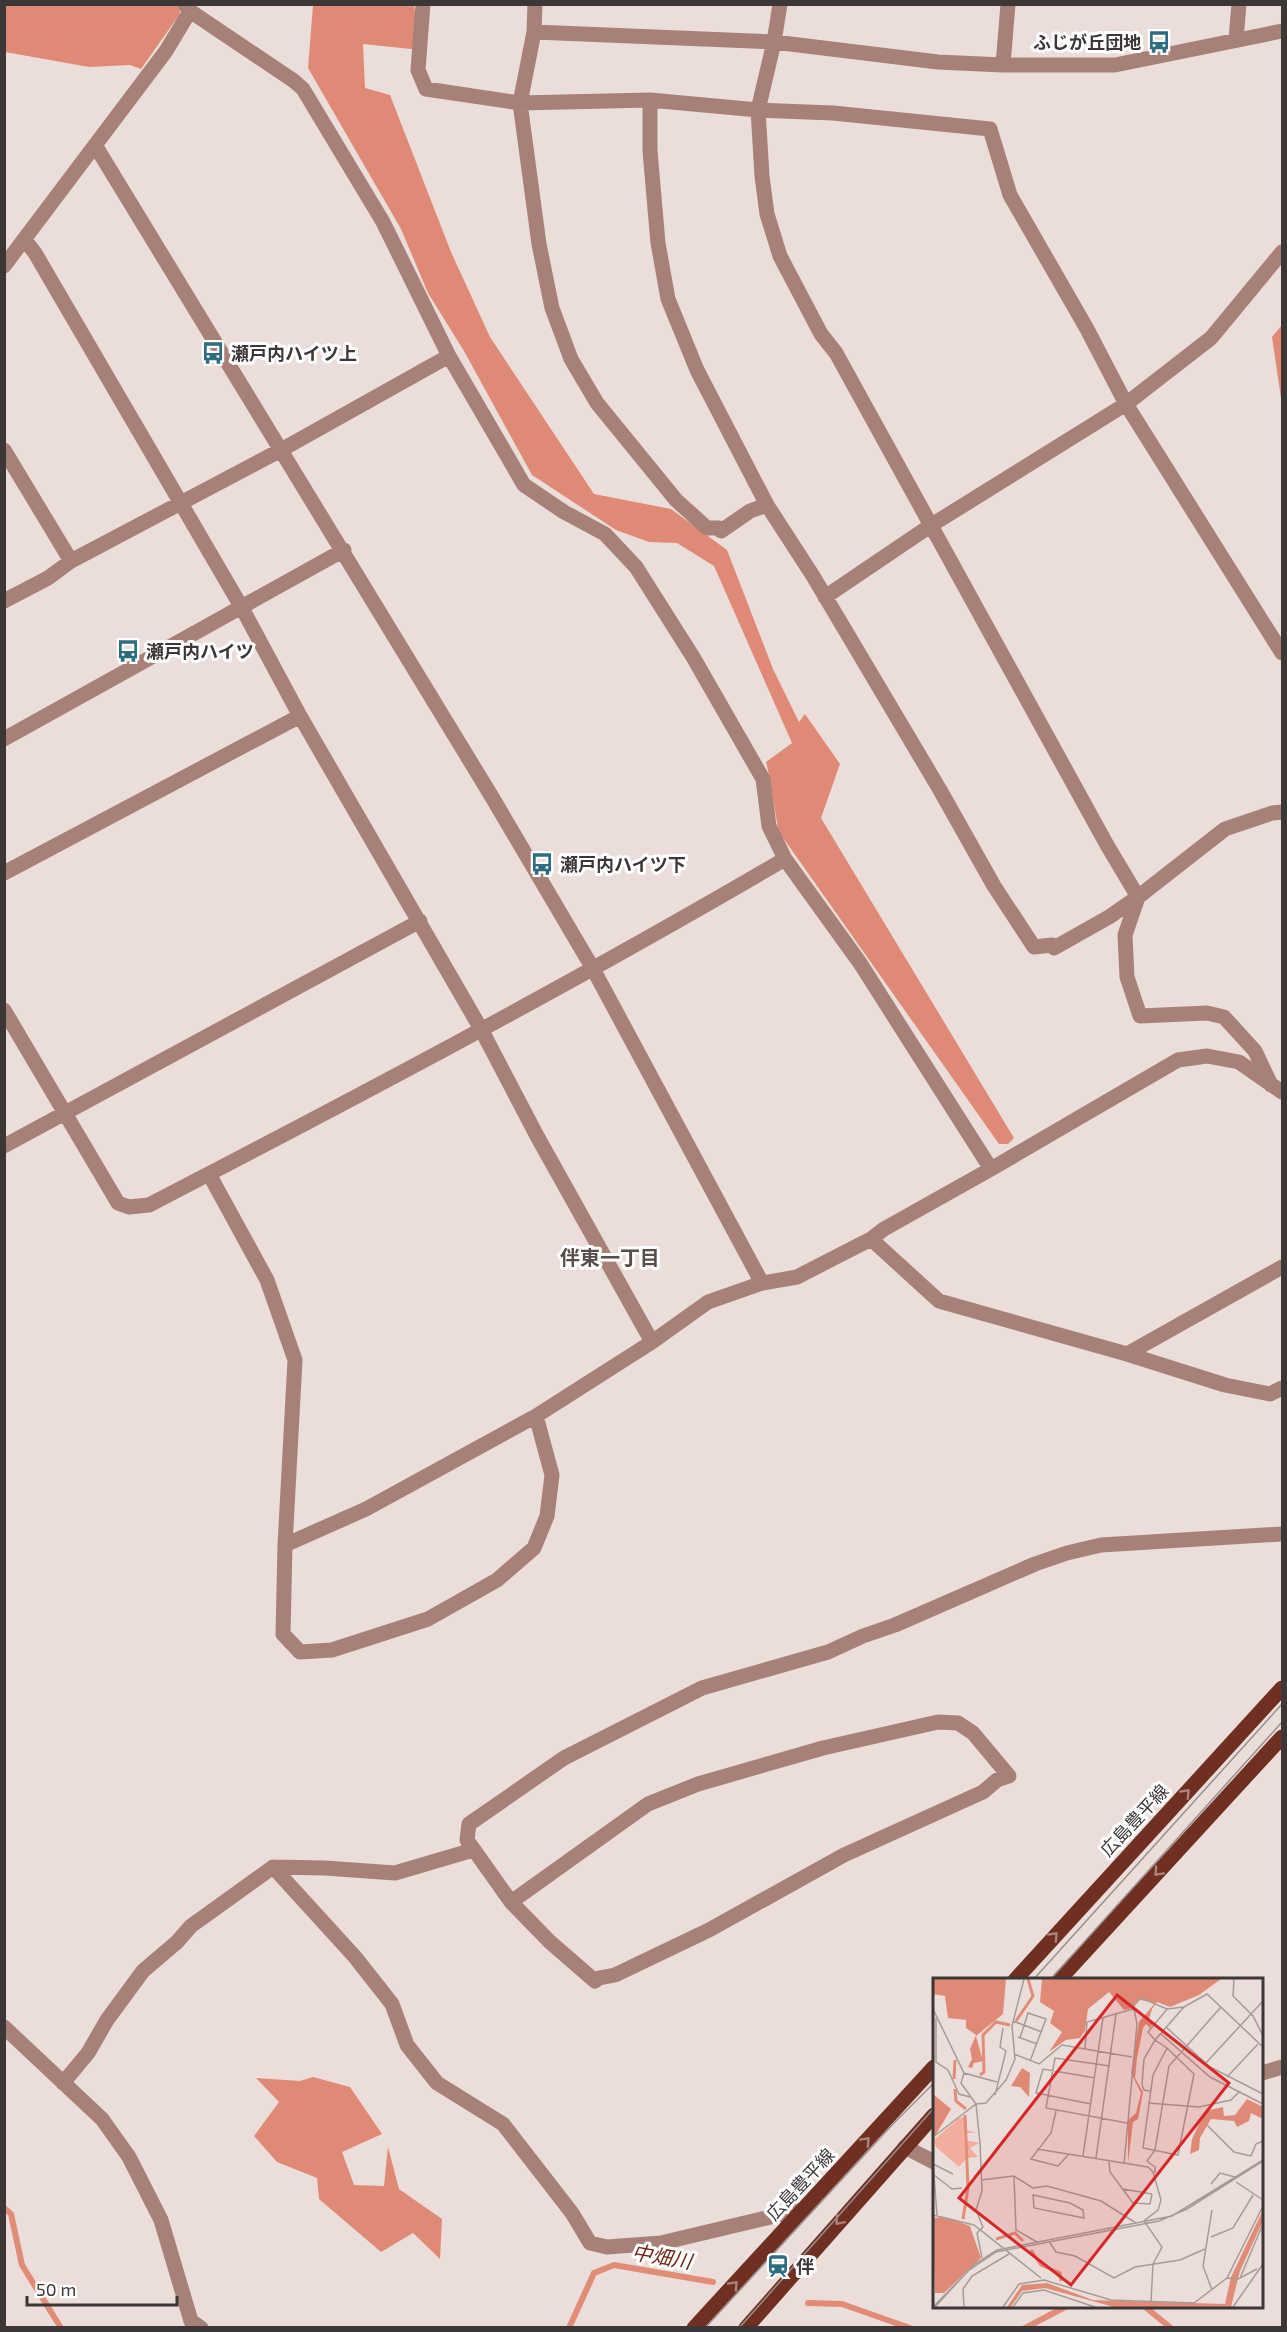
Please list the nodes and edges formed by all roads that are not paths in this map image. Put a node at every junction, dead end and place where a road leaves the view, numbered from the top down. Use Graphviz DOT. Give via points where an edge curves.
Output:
graph roads {
  1 [pos="423,4"];
  2 [pos="535,4"];
  3 [pos="780,4"];
  4 [pos="1008,4"];
  5 [pos="1239,4"];
  6 [pos="188,8"];
  7 [pos="1282,31"];
  8 [pos="534,32"];
  9 [pos="1236,39"];
  10 [pos="774,42"];
  11 [pos="1003,65"];
  12 [pos="650,100"];
  13 [pos="520,103"];
  14 [pos="758,110"];
  15 [pos="95,145"];
  16 [pos="24,240"];
  17 [pos="1282,252"];
  18 [pos="4,267"];
  19 [pos="449,356"];
  20 [pos="1126,404"];
  21 [pos="4,450"];
  22 [pos="281,450"];
  23 [pos="180,503"];
  24 [pos="767,505"];
  25 [pos="930,526"];
  26 [pos="344,550"];
  27 [pos="71,561"];
  28 [pos="825,597"];
  29 [pos="4,601"];
  30 [pos="242,608"];
  31 [pos="1282,653"];
  32 [pos="300,716"];
  33 [pos="4,739"];
  34 [pos="1282,813"];
  35 [pos="785,859"];
  36 [pos="4,873"];
  37 [pos="1138,897"];
  38 [pos="420,921"];
  39 [pos="592,967"];
  40 [pos="4,1010"];
  41 [pos="481,1029"];
  42 [pos="1277,1089"];
  43 [pos="66,1114"];
  44 [pos="4,1146"];
  45 [pos="991,1169"];
  46 [pos="209,1174"];
  47 [pos="871,1239"];
  48 [pos="1282,1267"];
  49 [pos="762,1282"];
  50 [pos="652,1342"];
  51 [pos="1127,1354"];
  52 [pos="1282,1388"];
  53 [pos="536,1416"];
  54 [pos="1282,1534"];
  55 [pos="285,1545"];
  56 [pos="1282,1688"];
  57 [pos="1282,1737"];
  58 [pos="473,1850"];
  59 [pos="273,1867"];
  60 [pos="511,1902"];
  61 [pos="1017,1978"];
  62 [pos="1061,1978"];
  63 [pos="4,2027"];
  64 [pos="1282,2067"];
  65 [pos="933,2068"];
  66 [pos="1263,2073"];
  67 [pos="63,2083"];
  68 [pos="933,2116"];
  69 [pos="905,2147"];
  70 [pos="933,2161"];
  71 [pos="804,2209"];
  72 [pos="201,2328"];
  73 [pos="694,2328"];
  74 [pos="746,2328"];
  1 -- 13 [label="street" via="418,70 426,89"];
  2 -- 8 [label="street"];
  3 -- 10 [label="street"];
  4 -- 11 [label="street"];
  5 -- 9 [label="street"];
  6 -- 15 [label="street" via="166,51"];
  6 -- 19 [label="street" via="303,89 383,222"];
  7 -- 9 [label="street"];
  8 -- 10 [label="street"];
  8 -- 13 [label="street"];
  9 -- 11 [label="street" via="1115,65"];
  10 -- 11 [label="street" via="939,62"];
  10 -- 14 [label="street"];
  12 -- 13 [label="street"];
  12 -- 14 [label="street"];
  12 -- 24 [label="street" via="658,243 668,299 697,370"];
  13 -- 24 [label="street" via="552,308 571,359 597,403 676,500 707,528 722,531 750,511"];
  14 -- 20 [label="street" via="832,113 990,129 1010,195"];
  14 -- 25 [label="street" via="767,214 780,256"];
  15 -- 16 [label="street"];
  15 -- 22 [label="street"];
  16 -- 18 [label="street"];
  16 -- 23 [label="street" via="41,262"];
  17 -- 20 [label="street" via="1211,338"];
  19 -- 22 [label="street"];
  19 -- 35 [label="street" via="524,485 564,513 605,534 636,567 763,779 769,826"];
  20 -- 25 [label="street"];
  20 -- 31 [label="street"];
  21 -- 27 [label="street"];
  22 -- 23 [label="street"];
  22 -- 26 [label="street"];
  23 -- 27 [label="street"];
  23 -- 30 [label="street"];
  24 -- 28 [label="street"];
  25 -- 28 [label="street"];
  25 -- 37 [label="street"];
  26 -- 30 [label="street"];
  26 -- 39 [label="street"];
  27 -- 29 [label="street"];
  28 -- 37 [label="street" via="994,886 1034,947 1054,948"];
  30 -- 32 [label="street"];
  30 -- 33 [label="street"];
  32 -- 36 [label="street"];
  32 -- 38 [label="street"];
  34 -- 37 [label="street" via="1225,829"];
  35 -- 39 [label="street"];
  35 -- 45 [label="street" via="860,963"];
  37 -- 42 [label="street" via="1125,935 1126,977 1140,1016 1207,1013 1224,1017 1255,1051"];
  38 -- 41 [label="street"];
  38 -- 43 [label="street"];
  39 -- 41 [label="street"];
  39 -- 49 [label="street"];
  40 -- 43 [label="street"];
  41 -- 46 [label="street"];
  41 -- 50 [label="street"];
  42 -- 45 [label="street" via="1239,1062 1207,1056 1178,1060"];
  43 -- 44 [label="street"];
  43 -- 46 [label="street" via="118,1203 129,1207 149,1205"];
  45 -- 47 [label="street"];
  46 -- 55 [label="street" via="267,1280 295,1360"];
  47 -- 49 [label="street" via="797,1277"];
  47 -- 51 [label="street" via="939,1301"];
  48 -- 51 [label="street"];
  49 -- 50 [label="street" via="708,1302"];
  50 -- 53 [label="street"];
  51 -- 52 [label="street" via="1224,1384 1270,1394"];
  53 -- 55 [label="street" via="366,1509"];
  53 -- 55 [label="street" via="552,1475 547,1516 534,1548 497,1580 428,1619 332,1650 300,1652 283,1634"];
  54 -- 58 [label="street" via="1101,1545 1067,1553 828,1652 702,1688 564,1758 532,1779 470,1824 467,1840"];
  61 -- 56 [label="main road, 広島豊平線, one-way"];
  57 -- 62 [label="main road, one-way"];
  58 -- 59 [label="street" via="395,1873"];
  58 -- 60 [label="street"];
  59 -- 67 [label="street" via="191,1926 143,1971"];
  59 -- 71 [label="street" via="392,2004 407,2045 437,2083 503,2124 572,2212 590,2243 607,2247 662,2243"];
  60 -- 60 [label="street" via="648,1804 699,1784 823,1748 938,1722 958,1723 973,1733 1009,1776 983,1792 844,1855 709,1930 615,1975 594,1981"];
  63 -- 67 [label="street"];
  64 -- 66 [label="street"];
  71 -- 65 [label="main road, 広島豊平線, one-way"];
  67 -- 72 [label="street" via="102,2119 129,2157 161,2220 191,2321"];
  68 -- 69 [label="main road"];
  69 -- 70 [label="street"];
  69 -- 74 [label="main road, one-way"];
  73 -- 71 [label="main road, 広島豊平線, one-way"];
}
